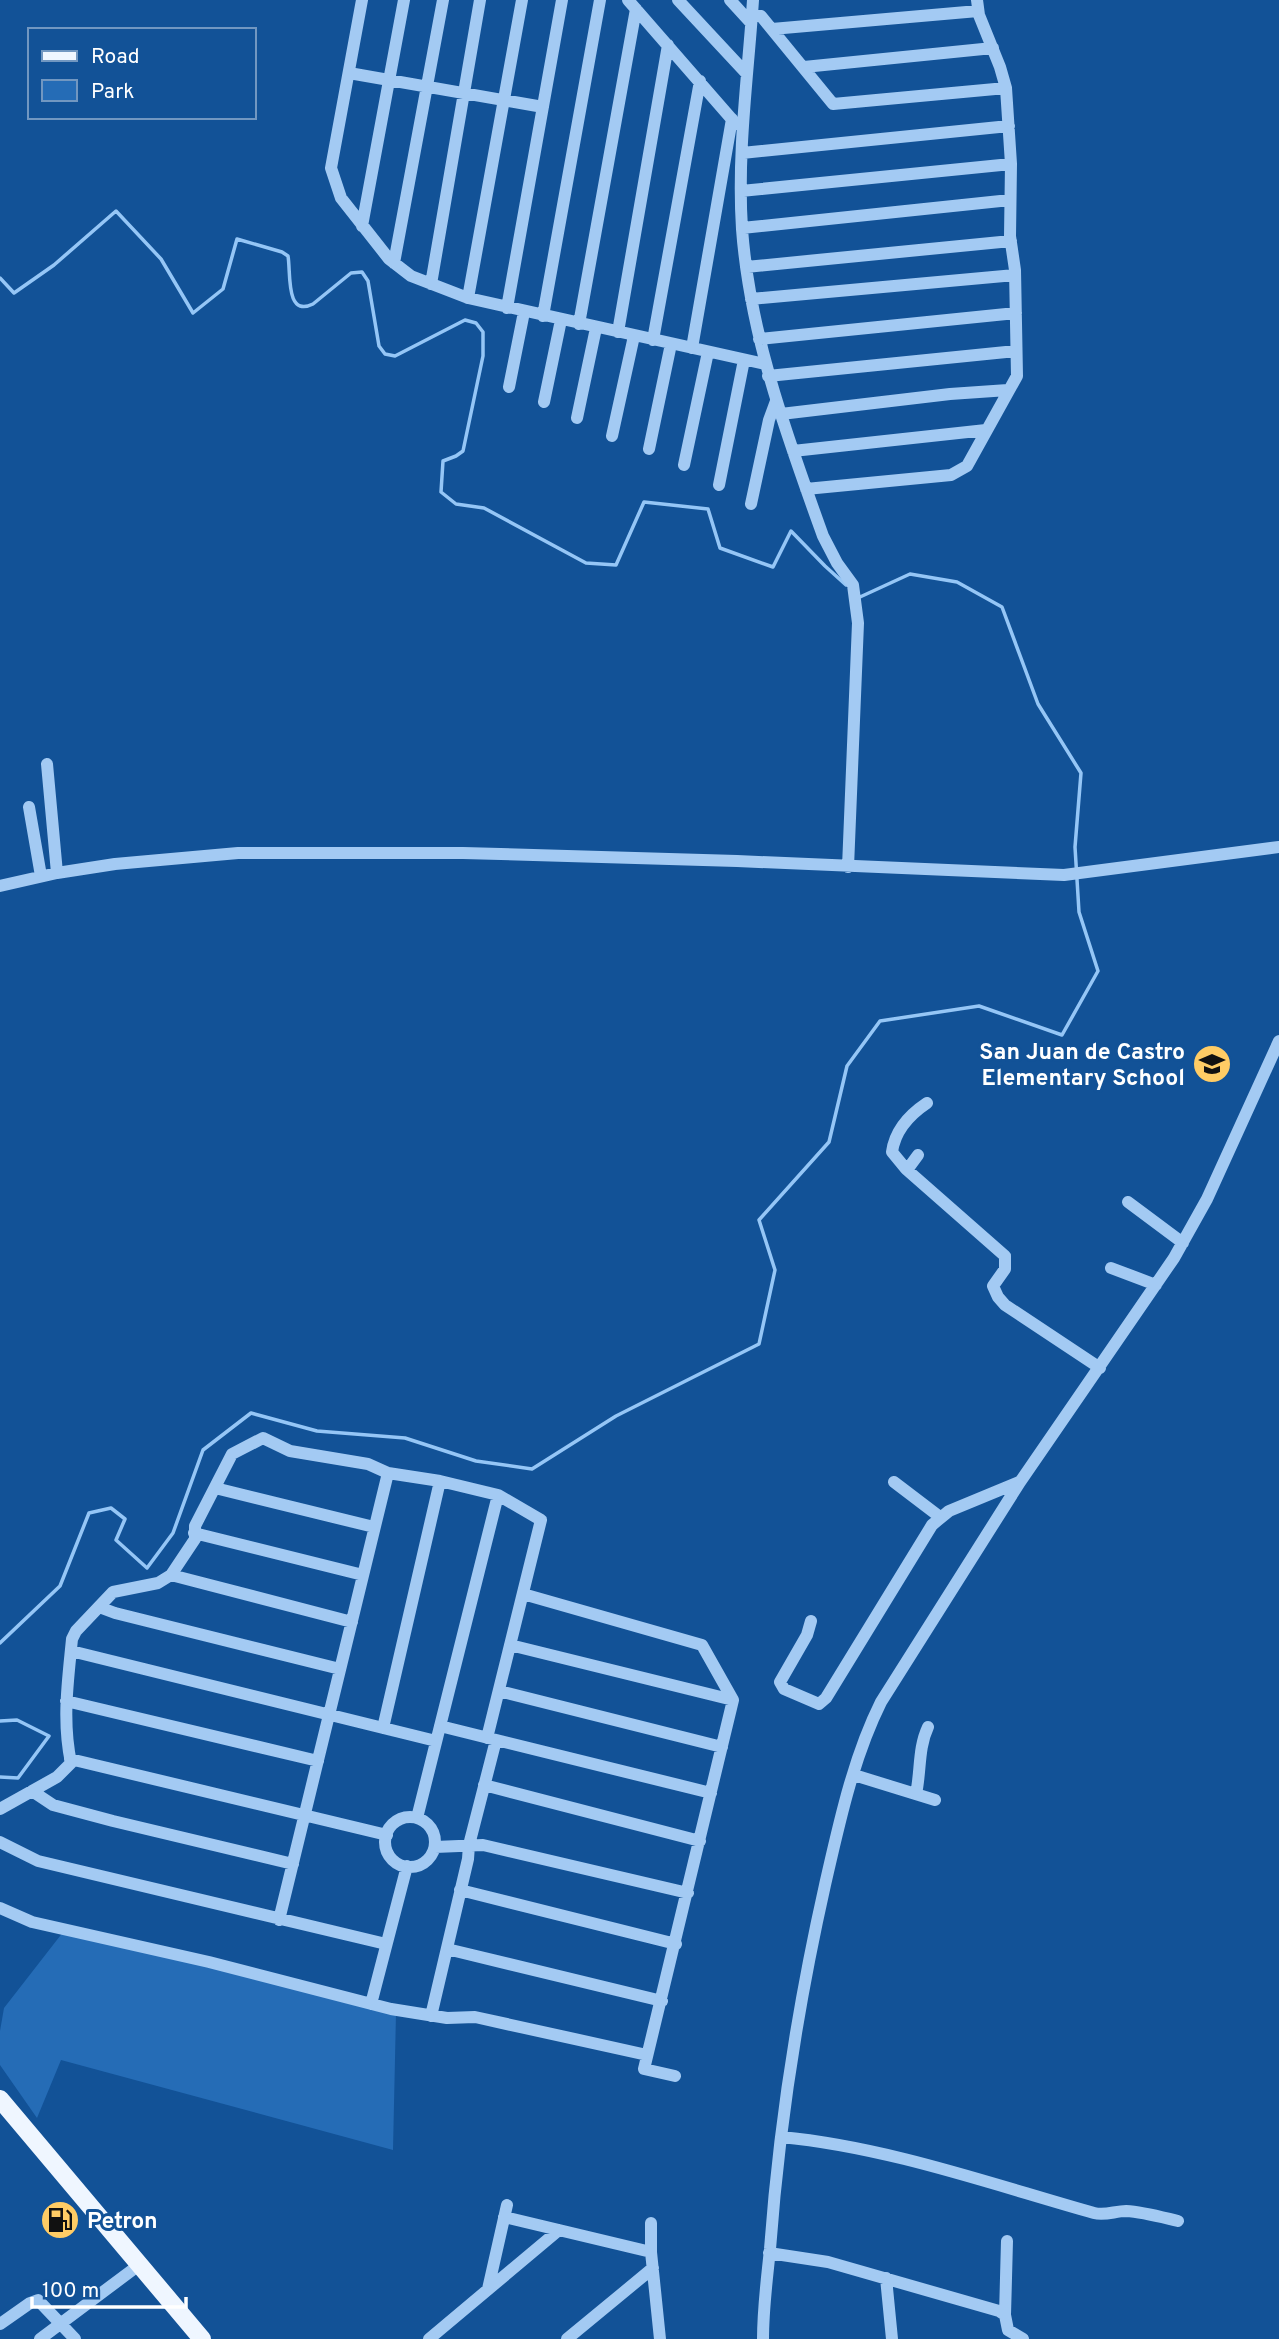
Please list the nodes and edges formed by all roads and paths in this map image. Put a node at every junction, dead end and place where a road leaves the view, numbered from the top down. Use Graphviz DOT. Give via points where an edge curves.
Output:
graph roads {
  1 [pos="362,0"];
  2 [pos="404,0"];
  3 [pos="443,0"];
  4 [pos="480,0"];
  5 [pos="522,0"];
  6 [pos="562,0"];
  7 [pos="600,0"];
  8 [pos="678,0"];
  9 [pos="730,0"];
  10 [pos="753,0"];
  11 [pos="632,5"];
  12 [pos="978,5"];
  13 [pos="752,19"];
  14 [pos="772,29"];
  15 [pos="668,45"];
  16 [pos="993,48"];
  17 [pos="804,67"];
  18 [pos="349,73"];
  19 [pos="746,73"];
  20 [pos="389,80"];
  21 [pos="700,81"];
  22 [pos="427,86"];
  23 [pos="1006,88"];
  24 [pos="464,93"];
  25 [pos="504,100"];
  26 [pos="542,107"];
  27 [pos="732,119"];
  28 [pos="1009,126"];
  29 [pos="743,132"];
  30 [pos="742,153"];
  31 [pos="1011,164"];
  32 [pos="741,191"];
  33 [pos="1010,200"];
  34 [pos="362,226"];
  35 [pos="742,228"];
  36 [pos="1011,241"];
  37 [pos="394,263"];
  38 [pos="746,267"];
  39 [pos="1015,275"];
  40 [pos="431,284"];
  41 [pos="468,298"];
  42 [pos="751,299"];
  43 [pos="507,308"];
  44 [pos="524,312"];
  45 [pos="1016,313"];
  46 [pos="543,316"];
  47 [pos="561,320"];
  48 [pos="579,324"];
  49 [pos="596,327"];
  50 [pos="618,332"];
  51 [pos="634,336"];
  52 [pos="759,339"];
  53 [pos="653,340"];
  54 [pos="671,344"];
  55 [pos="692,348"];
  56 [pos="1017,351"];
  57 [pos="708,352"];
  58 [pos="744,360"];
  59 [pos="766,370"];
  60 [pos="509,387"];
  61 [pos="1008,390"];
  62 [pos="776,401"];
  63 [pos="544,402"];
  64 [pos="781,414"];
  65 [pos="578,418"];
  66 [pos="986,430"];
  67 [pos="612,436"];
  68 [pos="649,449"];
  69 [pos="793,451"];
  70 [pos="684,466"];
  71 [pos="719,485"];
  72 [pos="806,489"];
  73 [pos="751,504"];
  74 [pos="47,764"];
  75 [pos="29,807"];
  76 [pos="1279,847"];
  77 [pos="848,867"];
  78 [pos="57,873"];
  79 [pos="41,876"];
  80 [pos="0,886"];
  81 [pos="1279,1041"];
  82 [pos="927,1103"];
  83 [pos="918,1155"];
  84 [pos="907,1170"];
  85 [pos="1128,1202"];
  86 [pos="1183,1243"];
  87 [pos="1111,1268"];
  88 [pos="1156,1285"];
  89 [pos="1100,1368"];
  90 [pos="387,1473"];
  91 [pos="440,1481"];
  92 [pos="894,1482"];
  93 [pos="1020,1482"];
  94 [pos="215,1488"];
  95 [pos="499,1496"];
  96 [pos="940,1517"];
  97 [pos="374,1527"];
  98 [pos="194,1533"];
  99 [pos="171,1575"];
  100 [pos="363,1575"];
  101 [pos="523,1594"];
  102 [pos="99,1607"];
  103 [pos="811,1621"];
  104 [pos="352,1622"];
  105 [pos="510,1645"];
  106 [pos="71,1651"];
  107 [pos="340,1669"];
  108 [pos="499,1690"];
  109 [pos="733,1700"];
  110 [pos="66,1701"];
  111 [pos="329,1715"];
  112 [pos="440,1726"];
  113 [pos="928,1727"];
  114 [pos="383,1728"];
  115 [pos="491,1739"];
  116 [pos="436,1741"];
  117 [pos="722,1747"];
  118 [pos="70,1759"];
  119 [pos="318,1761"];
  120 [pos="854,1775"];
  121 [pos="484,1785"];
  122 [pos="32,1791"];
  123 [pos="711,1793"];
  124 [pos="916,1794"];
  125 [pos="935,1800"];
  126 [pos="0,1809"];
  127 [pos="305,1816"];
  128 [pos="417,1818"];
  129 [pos="387,1835"];
  130 [pos="700,1841"];
  131 [pos="0,1842"];
  132 [pos="468,1845"];
  133 [pos="435,1847"];
  134 [pos="293,1864"];
  135 [pos="407,1866"];
  136 [pos="460,1890"];
  137 [pos="688,1893"];
  138 [pos="0,1908"];
  139 [pos="279,1920"];
  140 [pos="386,1944"];
  141 [pos="676,1944"];
  142 [pos="446,1949"];
  143 [pos="662,2001"];
  144 [pos="371,2004"];
  145 [pos="430,2016"];
  146 [pos="647,2054"];
  147 [pos="675,2076"];
  148 [pos="0,2099"];
  149 [pos="781,2137"];
  150 [pos="1178,2221"];
  151 [pos="651,2223"];
  152 [pos="559,2230"];
  153 [pos="1007,2241"];
  154 [pos="651,2252"];
  155 [pos="769,2253"];
  156 [pos="139,2265"];
  157 [pos="653,2268"];
  158 [pos="886,2278"];
  159 [pos="488,2289"];
  160 [pos="1005,2315"];
  161 [pos="62,2323"];
  162 [pos="0,2324"];
  163 [pos="1008,2335"];
  164 [pos="40,2339"];
  165 [pos="75,2339"];
  166 [pos="202,2339"];
  167 [pos="429,2339"];
  168 [pos="566,2339"];
  169 [pos="660,2339"];
  170 [pos="763,2339"];
  171 [pos="892,2339"];
  172 [pos="1023,2339"];
  1 -- 18 [label="street"];
  2 -- 20 [label="street"];
  3 -- 22 [label="street"];
  4 -- 24 [label="street"];
  5 -- 25 [label="street"];
  6 -- 26 [label="street"];
  7 -- 46 [label="street"];
  8 -- 19 [label="street"];
  9 -- 13 [label="street"];
  10 -- 13 [label="street"];
  11 -- 15 [label="street"];
  11 -- 48 [label="street"];
  12 -- 14 [label="street"];
  12 -- 16 [label="street"];
  13 -- 14 [label="street" via="761,16"];
  13 -- 19 [label="street"];
  14 -- 17 [label="street"];
  15 -- 21 [label="street"];
  15 -- 50 [label="street"];
  16 -- 17 [label="street"];
  16 -- 23 [label="street"];
  17 -- 23 [label="street" via="833,104"];
  18 -- 20 [label="street"];
  18 -- 34 [label="street" via="331,168 341,198"];
  19 -- 29 [label="street"];
  20 -- 22 [label="street"];
  20 -- 34 [label="street"];
  21 -- 27 [label="street"];
  21 -- 53 [label="street"];
  22 -- 24 [label="street"];
  22 -- 37 [label="street"];
  23 -- 28 [label="street"];
  24 -- 25 [label="street"];
  24 -- 40 [label="street"];
  25 -- 26 [label="street"];
  25 -- 41 [label="street"];
  26 -- 43 [label="street"];
  27 -- 29 [label="street"];
  27 -- 55 [label="street"];
  28 -- 30 [label="street"];
  28 -- 31 [label="street"];
  29 -- 30 [label="street"];
  30 -- 32 [label="street"];
  31 -- 32 [label="street"];
  31 -- 33 [label="street"];
  32 -- 35 [label="street"];
  33 -- 35 [label="street"];
  33 -- 36 [label="street"];
  34 -- 37 [label="street"];
  35 -- 38 [label="street"];
  36 -- 38 [label="street"];
  36 -- 39 [label="street"];
  37 -- 40 [label="street"];
  38 -- 42 [label="street"];
  39 -- 42 [label="street"];
  39 -- 45 [label="street"];
  40 -- 41 [label="street"];
  41 -- 43 [label="street"];
  42 -- 52 [label="street"];
  43 -- 44 [label="street"];
  44 -- 46 [label="street"];
  44 -- 60 [label="street"];
  45 -- 52 [label="street"];
  45 -- 56 [label="street"];
  46 -- 47 [label="street"];
  47 -- 48 [label="street"];
  47 -- 63 [label="street"];
  48 -- 49 [label="street"];
  49 -- 50 [label="street"];
  49 -- 65 [label="street"];
  50 -- 51 [label="street"];
  51 -- 53 [label="street"];
  51 -- 67 [label="street"];
  52 -- 59 [label="street"];
  53 -- 54 [label="street"];
  54 -- 55 [label="street"];
  54 -- 68 [label="street"];
  55 -- 57 [label="street"];
  56 -- 59 [label="street"];
  56 -- 61 [label="street" via="1017,376"];
  57 -- 58 [label="street"];
  57 -- 70 [label="street"];
  58 -- 59 [label="street"];
  58 -- 71 [label="street"];
  59 -- 62 [label="street"];
  61 -- 64 [label="street"];
  61 -- 66 [label="street"];
  62 -- 64 [label="street"];
  62 -- 73 [label="street"];
  64 -- 69 [label="street"];
  66 -- 69 [label="street"];
  66 -- 72 [label="street" via="967,466 951,475"];
  69 -- 72 [label="street"];
  72 -- 77 [label="street" via="823,536 853,585 858,623"];
  74 -- 78 [label="street"];
  75 -- 79 [label="street"];
  76 -- 77 [label="street" via="1086,874"];
  77 -- 78 [label="street" via="463,853 238,853"];
  78 -- 79 [label="street"];
  79 -- 80 [label="street"];
  81 -- 86 [label="street"];
  82 -- 84 [label="street" via="912,1113 893,1144 892,1152"];
  83 -- 84 [label="street"];
  84 -- 89 [label="street" via="1005,1256 1004,1269 993,1286 1005,1305"];
  85 -- 86 [label="street"];
  86 -- 88 [label="street"];
  87 -- 88 [label="street"];
  88 -- 89 [label="street"];
  89 -- 93 [label="street"];
  90 -- 91 [label="street"];
  90 -- 94 [label="street" via="368,1464 290,1451 263,1438 232,1454"];
  90 -- 97 [label="street"];
  91 -- 95 [label="street"];
  91 -- 114 [label="street"];
  92 -- 96 [label="street"];
  93 -- 96 [label="street"];
  93 -- 120 [label="street" via="881,1702"];
  94 -- 97 [label="street"];
  94 -- 98 [label="street"];
  95 -- 101 [label="street" via="541,1520"];
  95 -- 112 [label="street"];
  96 -- 103 [label="street" via="819,1704 784,1689 780,1682"];
  97 -- 100 [label="street"];
  98 -- 99 [label="street" via="195,1539"];
  98 -- 100 [label="street"];
  99 -- 102 [label="street" via="158,1583 113,1592"];
  99 -- 104 [label="street"];
  100 -- 104 [label="street"];
  101 -- 105 [label="street"];
  101 -- 109 [label="street" via="702,1645"];
  102 -- 106 [label="street" via="76,1631"];
  102 -- 107 [label="street"];
  104 -- 107 [label="street"];
  105 -- 108 [label="street"];
  105 -- 109 [label="street"];
  106 -- 110 [label="street"];
  106 -- 111 [label="street"];
  107 -- 111 [label="street"];
  108 -- 115 [label="street"];
  108 -- 117 [label="street"];
  109 -- 117 [label="street"];
  110 -- 118 [label="street"];
  110 -- 119 [label="street"];
  111 -- 114 [label="street"];
  111 -- 119 [label="street"];
  112 -- 115 [label="street"];
  112 -- 116 [label="street"];
  113 -- 124 [label="street"];
  114 -- 116 [label="street"];
  115 -- 121 [label="street"];
  115 -- 123 [label="street"];
  116 -- 128 [label="street"];
  117 -- 123 [label="street"];
  118 -- 122 [label="street" via="57,1777"];
  118 -- 127 [label="street"];
  119 -- 127 [label="street"];
  120 -- 124 [label="street"];
  120 -- 149 [label="street" via="809,1961"];
  121 -- 130 [label="street"];
  121 -- 132 [label="street"];
  122 -- 126 [label="street"];
  122 -- 134 [label="street" via="53,1805"];
  123 -- 130 [label="street"];
  124 -- 125 [label="street"];
  127 -- 129 [label="street"];
  127 -- 134 [label="street"];
  128 -- 129 [label="street" via="398,1820"];
  128 -- 133 [label="street" via="433,1831"];
  129 -- 135 [label="street" via="390,1856"];
  130 -- 137 [label="street"];
  131 -- 139 [label="street" via="38,1861"];
  132 -- 133 [label="street"];
  132 -- 136 [label="street"];
  132 -- 137 [label="street"];
  133 -- 135 [label="street" via="426,1861"];
  134 -- 139 [label="street"];
  135 -- 140 [label="street"];
  136 -- 141 [label="street"];
  136 -- 142 [label="street"];
  137 -- 141 [label="street"];
  138 -- 144 [label="street" via="32,1922"];
  139 -- 140 [label="street"];
  140 -- 144 [label="street"];
  141 -- 143 [label="street"];
  142 -- 143 [label="street"];
  142 -- 145 [label="street"];
  143 -- 146 [label="street"];
  144 -- 145 [label="street"];
  145 -- 146 [label="street" via="475,2017"];
  146 -- 147 [label="street" via="644,2069"];
  148 -- 156 [label="main road"];
  149 -- 150 [label="street" via="846,2146 1097,2214 1136,2212"];
  149 -- 155 [label="street"];
  151 -- 154 [label="street"];
  152 -- 154 [label="street"];
  152 -- 159 [label="street"];
  152 -- 159 [label="street" via="506,2211"];
  153 -- 160 [label="street"];
  154 -- 157 [label="street"];
  155 -- 158 [label="street" via="828,2262"];
  155 -- 170 [label="street"];
  156 -- 161 [label="street"];
  156 -- 166 [label="main road"];
  157 -- 168 [label="street"];
  157 -- 169 [label="street"];
  158 -- 160 [label="street"];
  158 -- 171 [label="street"];
  159 -- 167 [label="street"];
  160 -- 163 [label="street"];
  161 -- 162 [label="street" via="38,2300"];
  161 -- 164 [label="street"];
  161 -- 165 [label="street"];
  163 -- 172 [label="street"];
}
